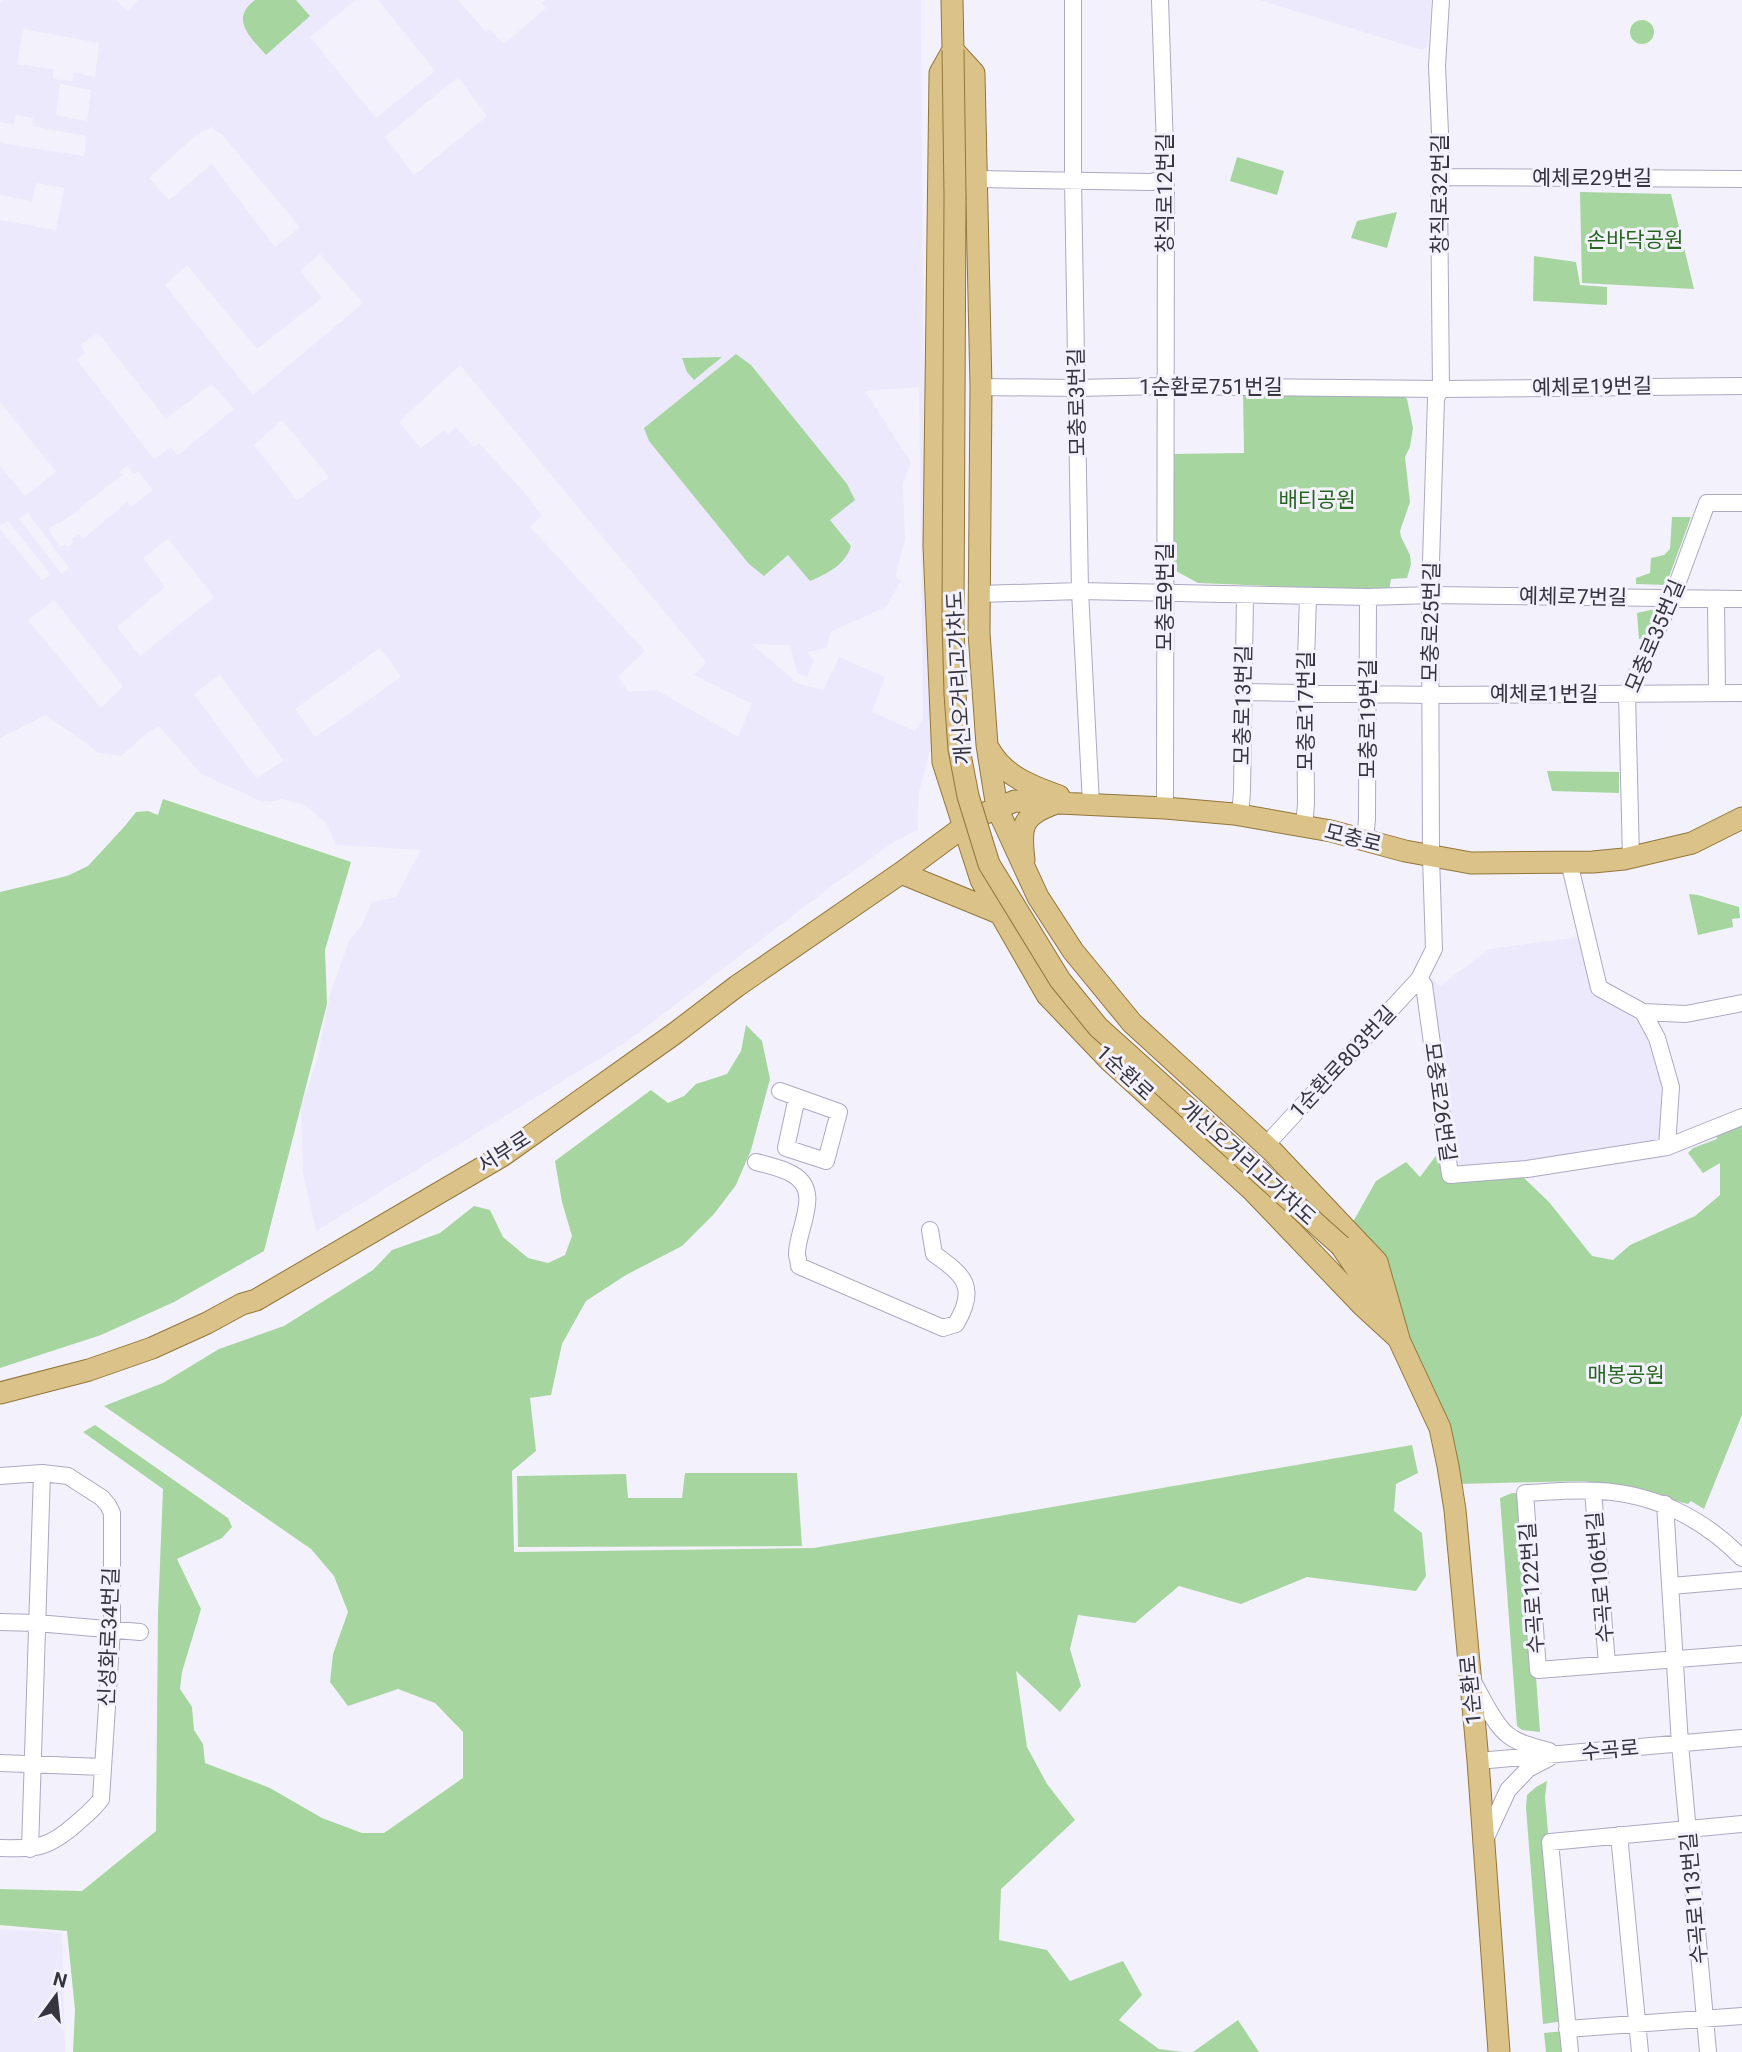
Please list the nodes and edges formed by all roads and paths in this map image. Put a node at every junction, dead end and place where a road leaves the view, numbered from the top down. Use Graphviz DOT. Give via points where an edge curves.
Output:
graph roads {
  1 [pos="952,0"];
  2 [pos="1073,0"];
  3 [pos="1160,0"];
  4 [pos="1441,0"];
  5 [pos="953,50"];
  6 [pos="1166,177"];
  7 [pos="1442,177"];
  8 [pos="978,179"];
  9 [pos="1742,179"];
  10 [pos="1073,180"];
  11 [pos="1164,386"];
  12 [pos="1742,386"];
  13 [pos="981,387"];
  14 [pos="1077,388"];
  15 [pos="1441,389"];
  16 [pos="1742,502"];
  17 [pos="1080,591"];
  18 [pos="1166,593"];
  19 [pos="979,594"];
  20 [pos="1245,595"];
  21 [pos="1430,595"];
  22 [pos="1308,596"];
  23 [pos="1368,597"];
  24 [pos="1672,598"];
  25 [pos="1716,599"];
  26 [pos="1742,599"];
  27 [pos="1243,692"];
  28 [pos="1305,692"];
  29 [pos="1717,693"];
  30 [pos="1742,693"];
  31 [pos="1369,694"];
  32 [pos="1627,694"];
  33 [pos="1430,695"];
  34 [pos="987,745"];
  35 [pos="1058,803"];
  36 [pos="1091,804"];
  37 [pos="997,808"];
  38 [pos="1165,808"];
  39 [pos="1240,815"];
  40 [pos="1742,818"];
  41 [pos="1304,826"];
  42 [pos="963,827"];
  43 [pos="1365,840"];
  44 [pos="1431,857"];
  45 [pos="1631,858"];
  46 [pos="1569,862"];
  47 [pos="1024,869"];
  48 [pos="901,873"];
  49 [pos="999,914"];
  50 [pos="1419,979"];
  51 [pos="1742,1003"];
  52 [pos="1643,1012"];
  53 [pos="780,1091"];
  54 [pos="797,1097"];
  55 [pos="1742,1117"];
  56 [pos="1266,1145"];
  57 [pos="1667,1147"];
  58 [pos="756,1161"];
  59 [pos="930,1230"];
  60 [pos="1341,1246"];
  61 [pos="1399,1339"];
  62 [pos="0,1393"];
  63 [pos="42,1472"];
  64 [pos="0,1475"];
  65 [pos="1593,1491"];
  66 [pos="1525,1493"];
  67 [pos="1665,1504"];
  68 [pos="1742,1558"];
  69 [pos="1742,1580"];
  70 [pos="1671,1586"];
  71 [pos="0,1622"];
  72 [pos="37,1623"];
  73 [pos="111,1629"];
  74 [pos="140,1632"];
  75 [pos="1742,1654"];
  76 [pos="1675,1658"];
  77 [pos="1607,1664"];
  78 [pos="1470,1676"];
  79 [pos="1742,1738"];
  80 [pos="1680,1744"];
  81 [pos="1558,1754"];
  82 [pos="1478,1761"];
  83 [pos="0,1763"];
  84 [pos="32,1764"];
  85 [pos="103,1767"];
  86 [pos="1742,1824"];
  87 [pos="1688,1829"];
  88 [pos="1619,1835"];
  89 [pos="1483,1843"];
  90 [pos="0,1848"];
  91 [pos="30,1849"];
  92 [pos="1742,2016"];
  93 [pos="1704,2018"];
  94 [pos="1638,2024"];
  95 [pos="1567,2029"];
  96 [pos="1499,2052"];
  97 [pos="1570,2052"];
  98 [pos="1640,2052"];
  99 [pos="1707,2052"];
  1 -- 5 [label="main road"];
  2 -- 10 [label="street, 모충로3번길"];
  3 -- 6 [label="street, 창직로12번길"];
  4 -- 7 [label="street, 창직로32번길" via="1437,66"];
  5 -- 8 [label="main road" via="974,73"];
  5 -- 42 [label="main road, 1순환로" via="940,73 934,546 943,762"];
  5 -- 60 [label="main road, 개신오거리고가차도, bridge" via="956,694 968,796 989,864 1060,980 1098,1027"];
  6 -- 10 [label="street" via="1152,182"];
  6 -- 11 [label="street, 창직로12번길"];
  7 -- 9 [label="street, 예체로29번길"];
  7 -- 15 [label="street, 창직로32번길"];
  8 -- 10 [label="street"];
  8 -- 13 [label="main road"];
  10 -- 14 [label="street, 모충로3번길"];
  11 -- 14 [label="street, 1순환로751번길"];
  11 -- 15 [label="street, 1순환로751번길"];
  11 -- 18 [label="street, 모충로9번길"];
  12 -- 15 [label="street, 예체로19번길"];
  13 -- 14 [label="street, 1순환로751번길"];
  13 -- 19 [label="main road"];
  14 -- 17 [label="street, 모충로3번길"];
  15 -- 21 [label="street, 모충로25번길" via="1436,398"];
  16 -- 24 [label="street, 모충로35번길" via="1707,503"];
  17 -- 18 [label="street"];
  17 -- 19 [label="street"];
  17 -- 36 [label="street, 모충로3번길"];
  18 -- 20 [label="street"];
  18 -- 38 [label="street, 모충로9번길"];
  19 -- 34 [label="main road"];
  20 -- 22 [label="street"];
  20 -- 27 [label="street, 모충로13번길"];
  21 -- 23 [label="street"];
  21 -- 24 [label="street, 예체로7번길"];
  21 -- 33 [label="street, 모충로25번길"];
  22 -- 23 [label="street"];
  22 -- 28 [label="street, 모충로17번길"];
  23 -- 31 [label="street, 모충로19번길"];
  24 -- 25 [label="street, 예체로7번길"];
  24 -- 32 [label="street, 모충로35번길"];
  25 -- 26 [label="street, 예체로7번길"];
  25 -- 29 [label="street"];
  27 -- 28 [label="street, 예체로1번길"];
  27 -- 39 [label="street, 모충로13번길"];
  28 -- 31 [label="street, 예체로1번길"];
  28 -- 41 [label="street, 모충로17번길"];
  29 -- 30 [label="street, 예체로1번길"];
  29 -- 32 [label="street, 예체로1번길"];
  31 -- 33 [label="street, 예체로1번길"];
  31 -- 43 [label="street, 모충로19번길"];
  32 -- 33 [label="street, 예체로1번길"];
  32 -- 45 [label="street, 모충로35번길"];
  33 -- 44 [label="street, 모충로25번길"];
  34 -- 36 [label="main road" via="1003,769 1017,778"];
  34 -- 37 [label="main road"];
  35 -- 36 [label="main road, 모충로"];
  35 -- 37 [label="main road, 모충로" via="1015,801"];
  35 -- 47 [label="main road" via="1028,819 1022,844"];
  36 -- 38 [label="main road, 모충로"];
  37 -- 42 [label="main road, 모충로"];
  37 -- 47 [label="main road"];
  38 -- 39 [label="main road, 모충로"];
  39 -- 41 [label="main road, 모충로"];
  40 -- 45 [label="main road, 모충로" via="1692,843"];
  41 -- 43 [label="main road, 모충로"];
  42 -- 48 [label="main road, 서부로"];
  42 -- 49 [label="main road, 1순환로" via="981,880"];
  43 -- 44 [label="main road, 모충로"];
  44 -- 46 [label="main road, 모충로" via="1471,863"];
  44 -- 50 [label="street" via="1434,949"];
  45 -- 46 [label="main road, 모충로"];
  46 -- 52 [label="street" via="1599,988"];
  47 -- 56 [label="main road" via="1073,951 1132,1023"];
  48 -- 49 [label="main road"];
  48 -- 62 [label="main road, 서부로" via="502,1156 267,1294 152,1348"];
  49 -- 61 [label="main road, 1순환로" via="1047,995 1110,1061 1252,1190"];
  50 -- 56 [label="street, 1순환로803번길"];
  50 -- 57 [label="street, 모충로26번길" via="1424,985 1450,1175 1527,1170"];
  51 -- 52 [label="street" via="1686,1014"];
  52 -- 57 [label="street" via="1657,1038 1671,1087"];
  53 -- 54 [label="street"];
  55 -- 57 [label="street"];
  56 -- 61 [label="main road" via="1377,1262"];
  58 -- 59 [label="street" via="793,1174 805,1186 799,1266 943,1328 956,1324 968,1299 956,1269 934,1254"];
  60 -- 61 [label="main road, 1순환로"];
  61 -- 78 [label="main road, 1순환로" via="1440,1428 1455,1510"];
  63 -- 64 [label="street, 신성화로34번길"];
  63 -- 72 [label="street"];
  63 -- 73 [label="street, 신성화로34번길" via="68,1476 102,1498 112,1513"];
  65 -- 66 [label="street, 수곡로106번길"];
  65 -- 67 [label="street, 수곡로106번길"];
  65 -- 77 [label="street, 수곡로106번길"];
  66 -- 77 [label="street, 수곡로122번길" via="1538,1670"];
  67 -- 68 [label="street, 수곡로106번길" via="1707,1527"];
  67 -- 70 [label="street, 수곡로113번길"];
  69 -- 70 [label="street"];
  70 -- 76 [label="street, 수곡로113번길"];
  71 -- 72 [label="street"];
  72 -- 73 [label="street"];
  72 -- 84 [label="street"];
  73 -- 74 [label="street"];
  73 -- 85 [label="street, 신성화로34번길"];
  75 -- 76 [label="street, 수곡로122번길"];
  76 -- 77 [label="street, 수곡로122번길"];
  76 -- 80 [label="street, 수곡로113번길"];
  78 -- 81 [label="street" via="1508,1736"];
  78 -- 82 [label="main road, 1순환로"];
  79 -- 80 [label="street, 수곡로"];
  80 -- 81 [label="street, 수곡로"];
  80 -- 87 [label="street, 수곡로113번길"];
  81 -- 82 [label="street, 수곡로"];
  81 -- 89 [label="street" via="1528,1769 1513,1783"];
  82 -- 89 [label="main road, 1순환로"];
  83 -- 84 [label="street"];
  84 -- 85 [label="street"];
  84 -- 91 [label="street"];
  85 -- 91 [label="street, 신성화로34번길" via="101,1799 96,1806 49,1844"];
  86 -- 87 [label="street"];
  87 -- 88 [label="street"];
  87 -- 93 [label="street, 수곡로113번길"];
  88 -- 94 [label="street"];
  88 -- 95 [label="street" via="1550,1842"];
  89 -- 96 [label="main road, 1순환로"];
  90 -- 91 [label="street, 신성화로34번길"];
  92 -- 93 [label="street"];
  93 -- 94 [label="street"];
  93 -- 99 [label="street, 수곡로113번길"];
  94 -- 95 [label="street"];
  94 -- 98 [label="street"];
  95 -- 97 [label="street"];
}
